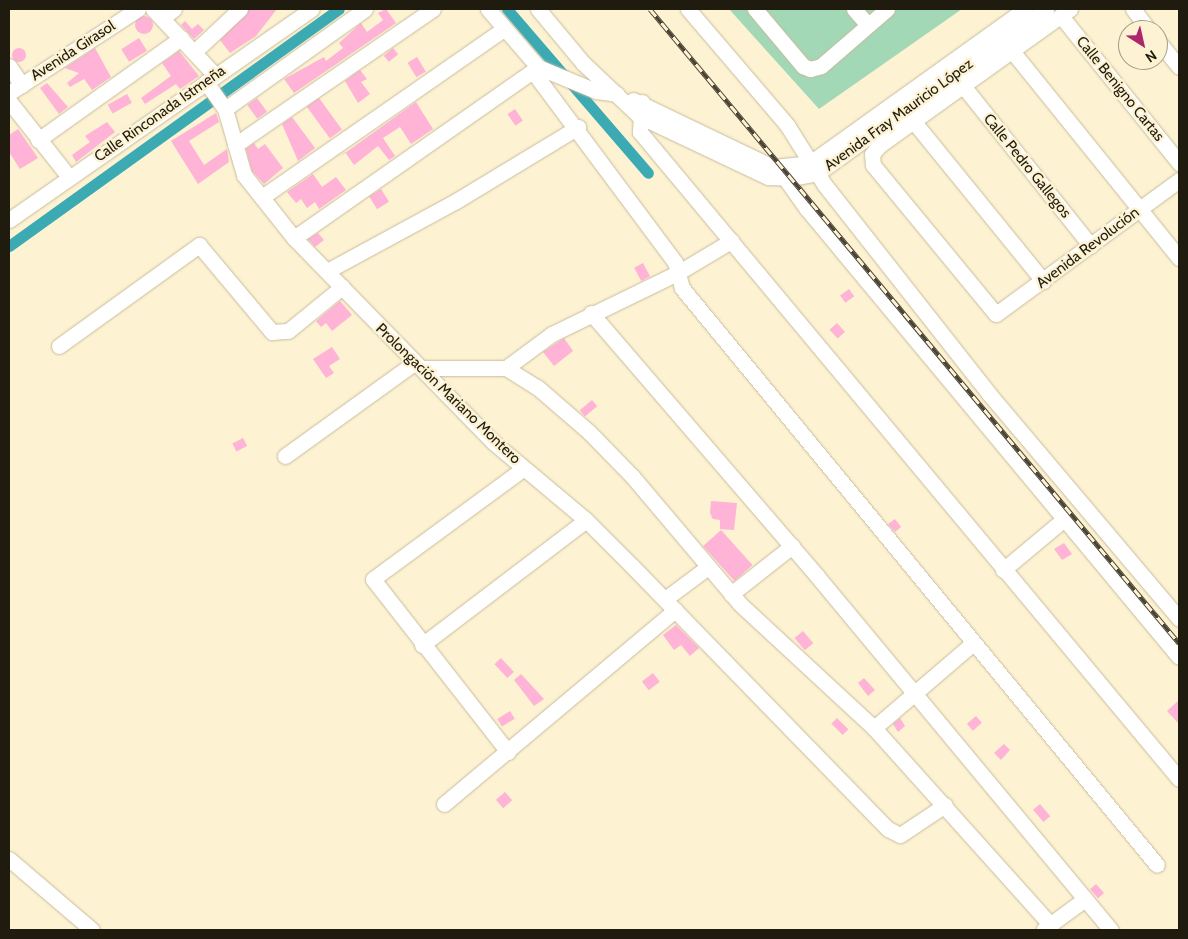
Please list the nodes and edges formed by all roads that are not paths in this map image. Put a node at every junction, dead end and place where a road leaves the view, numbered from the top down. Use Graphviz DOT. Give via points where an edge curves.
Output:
graph roads {
  1 [pos="138,9"];
  2 [pos="174,9"];
  3 [pos="240,9"];
  4 [pos="312,9"];
  5 [pos="365,9"];
  6 [pos="433,9"];
  7 [pos="488,9"];
  8 [pos="538,9"];
  9 [pos="688,9"];
  10 [pos="755,9"];
  11 [pos="854,9"];
  12 [pos="887,9"];
  13 [pos="1025,9"];
  14 [pos="1046,9"];
  15 [pos="1133,9"];
  16 [pos="1065,12"];
  17 [pos="157,14"];
  18 [pos="1141,20"];
  19 [pos="868,25"];
  20 [pos="504,29"];
  21 [pos="181,38"];
  22 [pos="1012,51"];
  23 [pos="194,52"];
  24 [pos="1168,53"];
  25 [pos="9,66"];
  26 [pos="1179,67"];
  27 [pos="540,71"];
  28 [pos="22,85"];
  29 [pos="964,87"];
  30 [pos="216,92"];
  31 [pos="9,94"];
  32 [pos="622,97"];
  33 [pos="9,101"];
  34 [pos="640,109"];
  35 [pos="914,122"];
  36 [pos="578,127"];
  37 [pos="38,140"];
  38 [pos="235,145"];
  39 [pos="1179,163"];
  40 [pos="814,168"];
  41 [pos="780,172"];
  42 [pos="69,177"];
  43 [pos="1179,180"];
  44 [pos="262,197"];
  45 [pos="1138,211"];
  46 [pos="9,220"];
  47 [pos="294,238"];
  48 [pos="731,241"];
  49 [pos="1091,246"];
  50 [pos="1179,258"];
  51 [pos="327,270"];
  52 [pos="679,272"];
  53 [pos="1043,281"];
  54 [pos="342,287"];
  55 [pos="591,314"];
  56 [pos="59,346"];
  57 [pos="418,366"];
  58 [pos="506,368"];
  59 [pos="285,456"];
  60 [pos="524,468"];
  61 [pos="1064,519"];
  62 [pos="586,520"];
  63 [pos="792,546"];
  64 [pos="708,567"];
  65 [pos="1003,570"];
  66 [pos="731,594"];
  67 [pos="670,604"];
  68 [pos="1179,620"];
  69 [pos="972,644"];
  70 [pos="422,645"];
  71 [pos="1179,657"];
  72 [pos="914,692"];
  73 [pos="874,728"];
  74 [pos="508,752"];
  75 [pos="1179,779"];
  76 [pos="444,804"];
  77 [pos="944,805"];
  78 [pos="9,859"];
  79 [pos="1157,865"];
  80 [pos="1085,899"];
  81 [pos="1047,928"];
  82 [pos="92,930"];
  83 [pos="1111,930"];
  1 -- 28 [label="street, Avenida Girasol"];
  2 -- 17 [label="street"];
  3 -- 23 [label="street"];
  4 -- 30 [label="street, Calle Rinconada Istmeña"];
  5 -- 30 [label="street"];
  6 -- 38 [label="street"];
  7 -- 20 [label="street"];
  8 -- 32 [label="street" via="583,64"];
  9 -- 40 [label="street" via="786,125"];
  10 -- 19 [label="street" via="803,66 810,69"];
  11 -- 19 [label="street"];
  12 -- 19 [label="street"];
  13 -- 40 [label="street, Avenida Fray Mauricio López"];
  14 -- 40 [label="street, Avenida Fray Mauricio López"];
  15 -- 18 [label="street"];
  16 -- 22 [label="street"];
  16 -- 39 [label="street, Calle Benigno Cartas"];
  17 -- 21 [label="street, Prolongación Mariano Montero"];
  20 -- 27 [label="street"];
  20 -- 44 [label="street"];
  21 -- 23 [label="street, Prolongación Mariano Montero"];
  21 -- 37 [label="street"];
  22 -- 29 [label="street"];
  22 -- 45 [label="street"];
  23 -- 30 [label="street, Prolongación Mariano Montero"];
  24 -- 26 [label="street"];
  25 -- 28 [label="street"];
  27 -- 32 [label="street"];
  27 -- 36 [label="street"];
  27 -- 47 [label="street"];
  28 -- 31 [label="street, Avenida Girasol"];
  29 -- 35 [label="street"];
  29 -- 49 [label="street, Calle Pedro Gallegos"];
  30 -- 38 [label="street, Prolongación Mariano Montero"];
  30 -- 42 [label="street, Calle Rinconada Istmeña"];
  32 -- 34 [label="street, Avenida Fray Mauricio López"];
  33 -- 37 [label="street"];
  34 -- 41 [label="street, Avenida Fray Mauricio López" via="768,177"];
  34 -- 48 [label="street" via="640,132"];
  35 -- 53 [label="street"];
  35 -- 53 [label="street, Avenida Revolución" via="872,154 873,165 996,314"];
  36 -- 51 [label="street" via="456,202"];
  36 -- 52 [label="street"];
  37 -- 42 [label="street"];
  38 -- 44 [label="street, Prolongación Mariano Montero" via="244,174"];
  40 -- 41 [label="street, Avenida Fray Mauricio López"];
  40 -- 68 [label="street" via="990,395"];
  41 -- 61 [label="street"];
  42 -- 46 [label="street, Calle Rinconada Istmeña"];
  43 -- 45 [label="street, Avenida Revolución"];
  44 -- 47 [label="street, Prolongación Mariano Montero"];
  45 -- 49 [label="street, Avenida Revolución"];
  45 -- 50 [label="street"];
  47 -- 51 [label="street, Prolongación Mariano Montero"];
  48 -- 52 [label="street"];
  48 -- 65 [label="street"];
  49 -- 53 [label="street, Avenida Revolución"];
  51 -- 54 [label="street, Prolongación Mariano Montero"];
  52 -- 55 [label="street"];
  52 -- 69 [label="street" via="682,288"];
  54 -- 56 [label="street" via="288,331 272,332 199,245"];
  54 -- 57 [label="street, Prolongación Mariano Montero"];
  55 -- 58 [label="street" via="552,334"];
  55 -- 63 [label="street"];
  57 -- 58 [label="street"];
  57 -- 59 [label="street"];
  57 -- 60 [label="street, Prolongación Mariano Montero"];
  58 -- 64 [label="street" via="537,387 589,432 632,476"];
  60 -- 62 [label="street, Prolongación Mariano Montero"];
  60 -- 70 [label="street" via="373,579"];
  61 -- 65 [label="street"];
  61 -- 71 [label="street"];
  62 -- 67 [label="street, Prolongación Mariano Montero"];
  62 -- 70 [label="street"];
  63 -- 66 [label="street"];
  63 -- 72 [label="street"];
  64 -- 66 [label="street"];
  64 -- 67 [label="street"];
  65 -- 75 [label="street"];
  66 -- 73 [label="street"];
  67 -- 74 [label="street"];
  67 -- 77 [label="street, Prolongación Mariano Montero" via="888,829 900,835"];
  69 -- 72 [label="street"];
  69 -- 79 [label="street"];
  70 -- 74 [label="street"];
  72 -- 73 [label="street"];
  72 -- 80 [label="street"];
  73 -- 77 [label="street"];
  74 -- 76 [label="street"];
  77 -- 81 [label="street"];
  78 -- 82 [label="street"];
  80 -- 81 [label="street"];
  80 -- 83 [label="street"];
}
